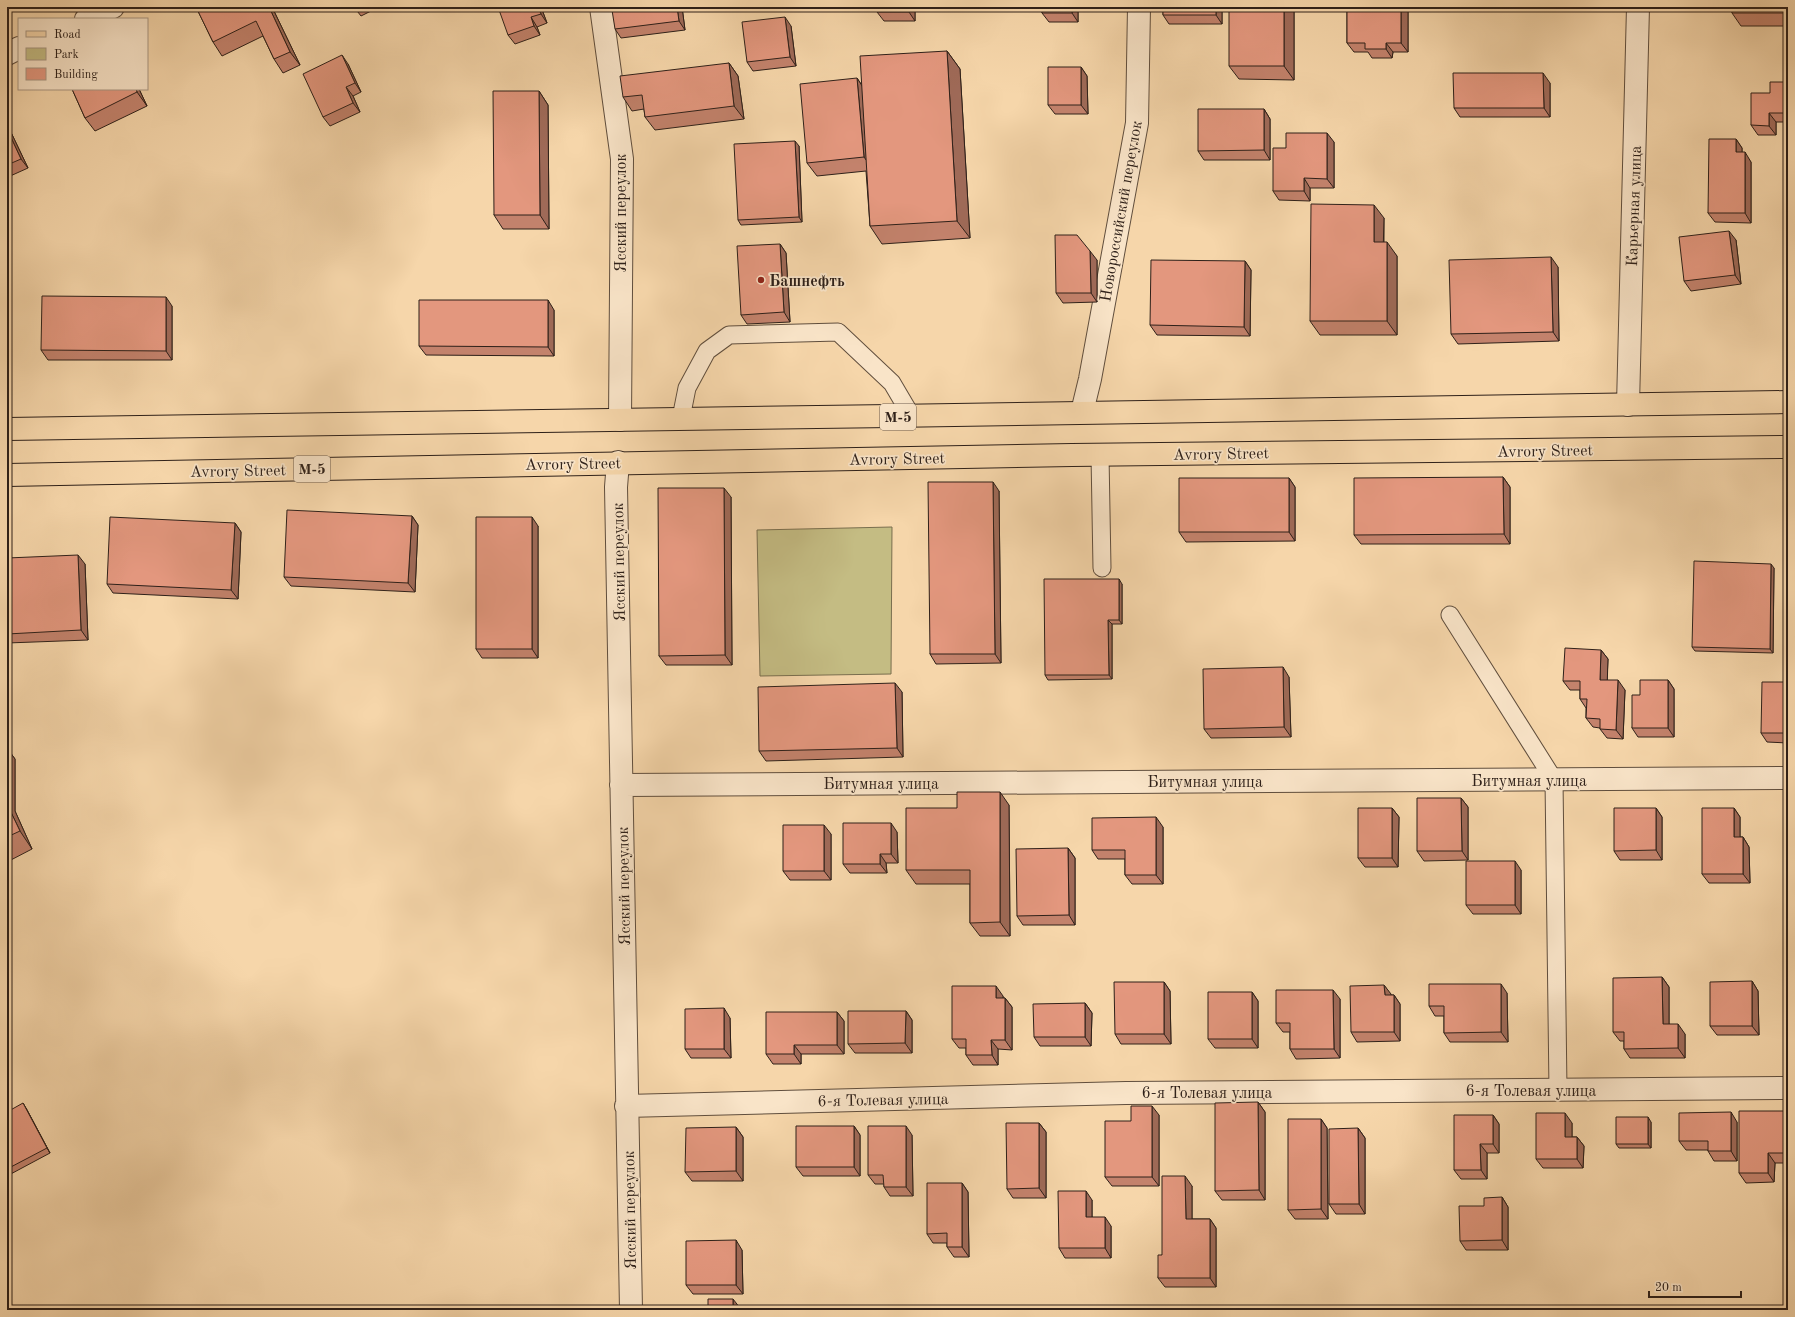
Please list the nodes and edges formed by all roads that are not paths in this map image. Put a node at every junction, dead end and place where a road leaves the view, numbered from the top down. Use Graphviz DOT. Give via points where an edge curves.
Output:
graph roads {
  1 [pos="113,7"];
  2 [pos="601,7"];
  3 [pos="1139,7"];
  4 [pos="1638,7"];
  5 [pos="88,18"];
  6 [pos="18,48"];
  7 [pos="7,54"];
  8 [pos="1788,402"];
  9 [pos="1628,405"];
  10 [pos="1082,412"];
  11 [pos="912,417"];
  12 [pos="681,418"];
  13 [pos="620,420"];
  14 [pos="7,429"];
  15 [pos="1788,447"];
  16 [pos="1100,455"];
  17 [pos="618,462"];
  18 [pos="7,475"];
  19 [pos="1102,568"];
  20 [pos="1450,615"];
  21 [pos="1788,778"];
  22 [pos="1554,780"];
  23 [pos="621,784"];
  24 [pos="1788,1088"];
  25 [pos="1558,1090"];
  26 [pos="626,1106"];
  27 [pos="631,1310"];
  1 -- 5 [label="street"];
  2 -- 13 [label="street, Ясский переулок" via="622,158"];
  3 -- 10 [label="street, Новороссийский переулок" via="1137,123"];
  4 -- 9 [label="street, Карьерная улица"];
  6 -- 7 [label="street"];
  8 -- 9 [label="main road, М-5"];
  9 -- 10 [label="main road, М-5"];
  10 -- 11 [label="main road, М-5"];
  11 -- 12 [label="main road, М-5"];
  11 -- 12 [label="lane" via="892,383 838,332 729,335 707,351 687,388"];
  12 -- 13 [label="main road, М-5"];
  13 -- 14 [label="main road, М-5"];
  15 -- 16 [label="main road, Avrory Street / М-5"];
  16 -- 17 [label="main road, Avrory Street / М-5"];
  16 -- 19 [label="lane"];
  17 -- 18 [label="main road, Avrory Street / М-5"];
  17 -- 23 [label="street, Ясский переулок" via="616,487"];
  20 -- 22 [label="lane"];
  21 -- 22 [label="street, Битумная улица"];
  22 -- 23 [label="street, Битумная улица"];
  22 -- 25 [label="lane"];
  23 -- 26 [label="street, Ясский переулок"];
  24 -- 25 [label="street, 6-я Толевая улица"];
  25 -- 26 [label="street, 6-я Толевая улица" via="1126,1093"];
  26 -- 27 [label="street, Ясский переулок"];
}
